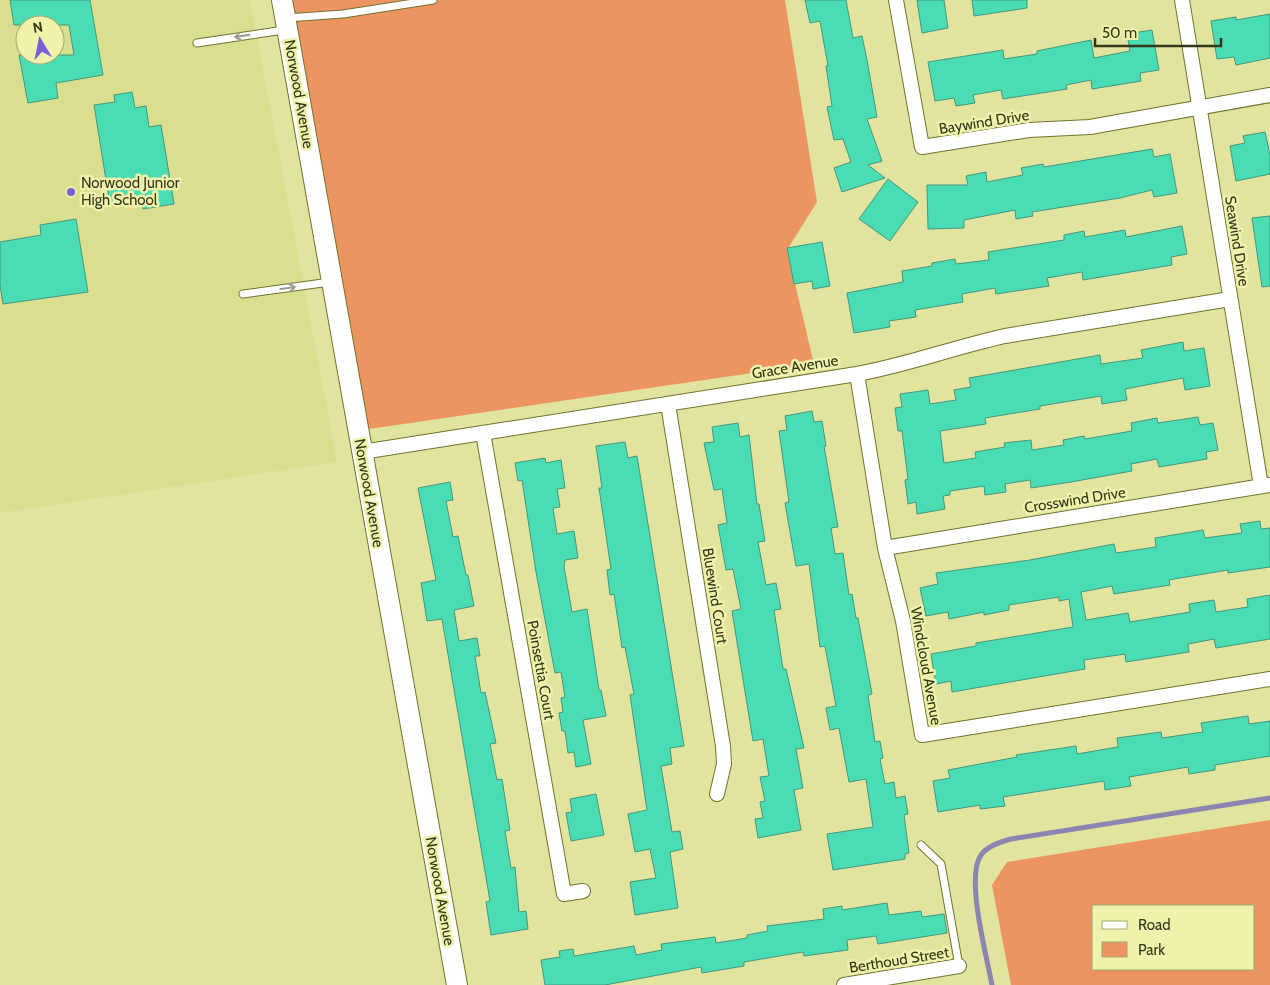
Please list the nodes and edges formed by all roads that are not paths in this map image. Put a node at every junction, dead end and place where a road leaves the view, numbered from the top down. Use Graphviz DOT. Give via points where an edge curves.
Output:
graph roads {
  1 [pos="433,0"];
  2 [pos="896,0"];
  3 [pos="1182,0"];
  4 [pos="285,16"];
  5 [pos="197,44"];
  6 [pos="1270,95"];
  7 [pos="1200,108"];
  8 [pos="332,281"];
  9 [pos="243,294"];
  10 [pos="1230,299"];
  11 [pos="857,374"];
  12 [pos="668,404"];
  13 [pos="483,433"];
  14 [pos="362,452"];
  15 [pos="1265,485"];
  16 [pos="885,548"];
  17 [pos="1270,679"];
  18 [pos="717,794"];
  19 [pos="921,845"];
  20 [pos="583,891"];
  21 [pos="959,966"];
  22 [pos="457,985"];
  23 [pos="844,985"];
  1 -- 4 [label="lane" via="343,14"];
  2 -- 7 [label="street, Baywind Drive" via="922,148 1029,130 1090,127"];
  3 -- 7 [label="street, Seawind Drive"];
  4 -- 5 [label="lane, one-way"];
  4 -- 8 [label="main road, Norwood Avenue"];
  6 -- 7 [label="street"];
  7 -- 10 [label="street, Seawind Drive"];
  9 -- 8 [label="lane, one-way"];
  8 -- 14 [label="main road, Norwood Avenue"];
  10 -- 11 [label="street, Grace Avenue" via="975,342 893,367"];
  10 -- 15 [label="street, Seawind Drive"];
  11 -- 12 [label="street, Grace Avenue"];
  11 -- 16 [label="street, Windcloud Avenue"];
  12 -- 13 [label="street, Grace Avenue"];
  12 -- 18 [label="street, Bluewind Court" via="723,746 724,764"];
  13 -- 14 [label="street, Grace Avenue"];
  13 -- 20 [label="street, Poinsettia Court" via="564,894"];
  14 -- 22 [label="main road, Norwood Avenue"];
  15 -- 16 [label="street, Crosswind Drive"];
  16 -- 17 [label="street, Windcloud Avenue" via="903,621 922,736"];
  19 -- 21 [label="lane" via="941,864"];
  21 -- 23 [label="street, Berthoud Street"];
}
